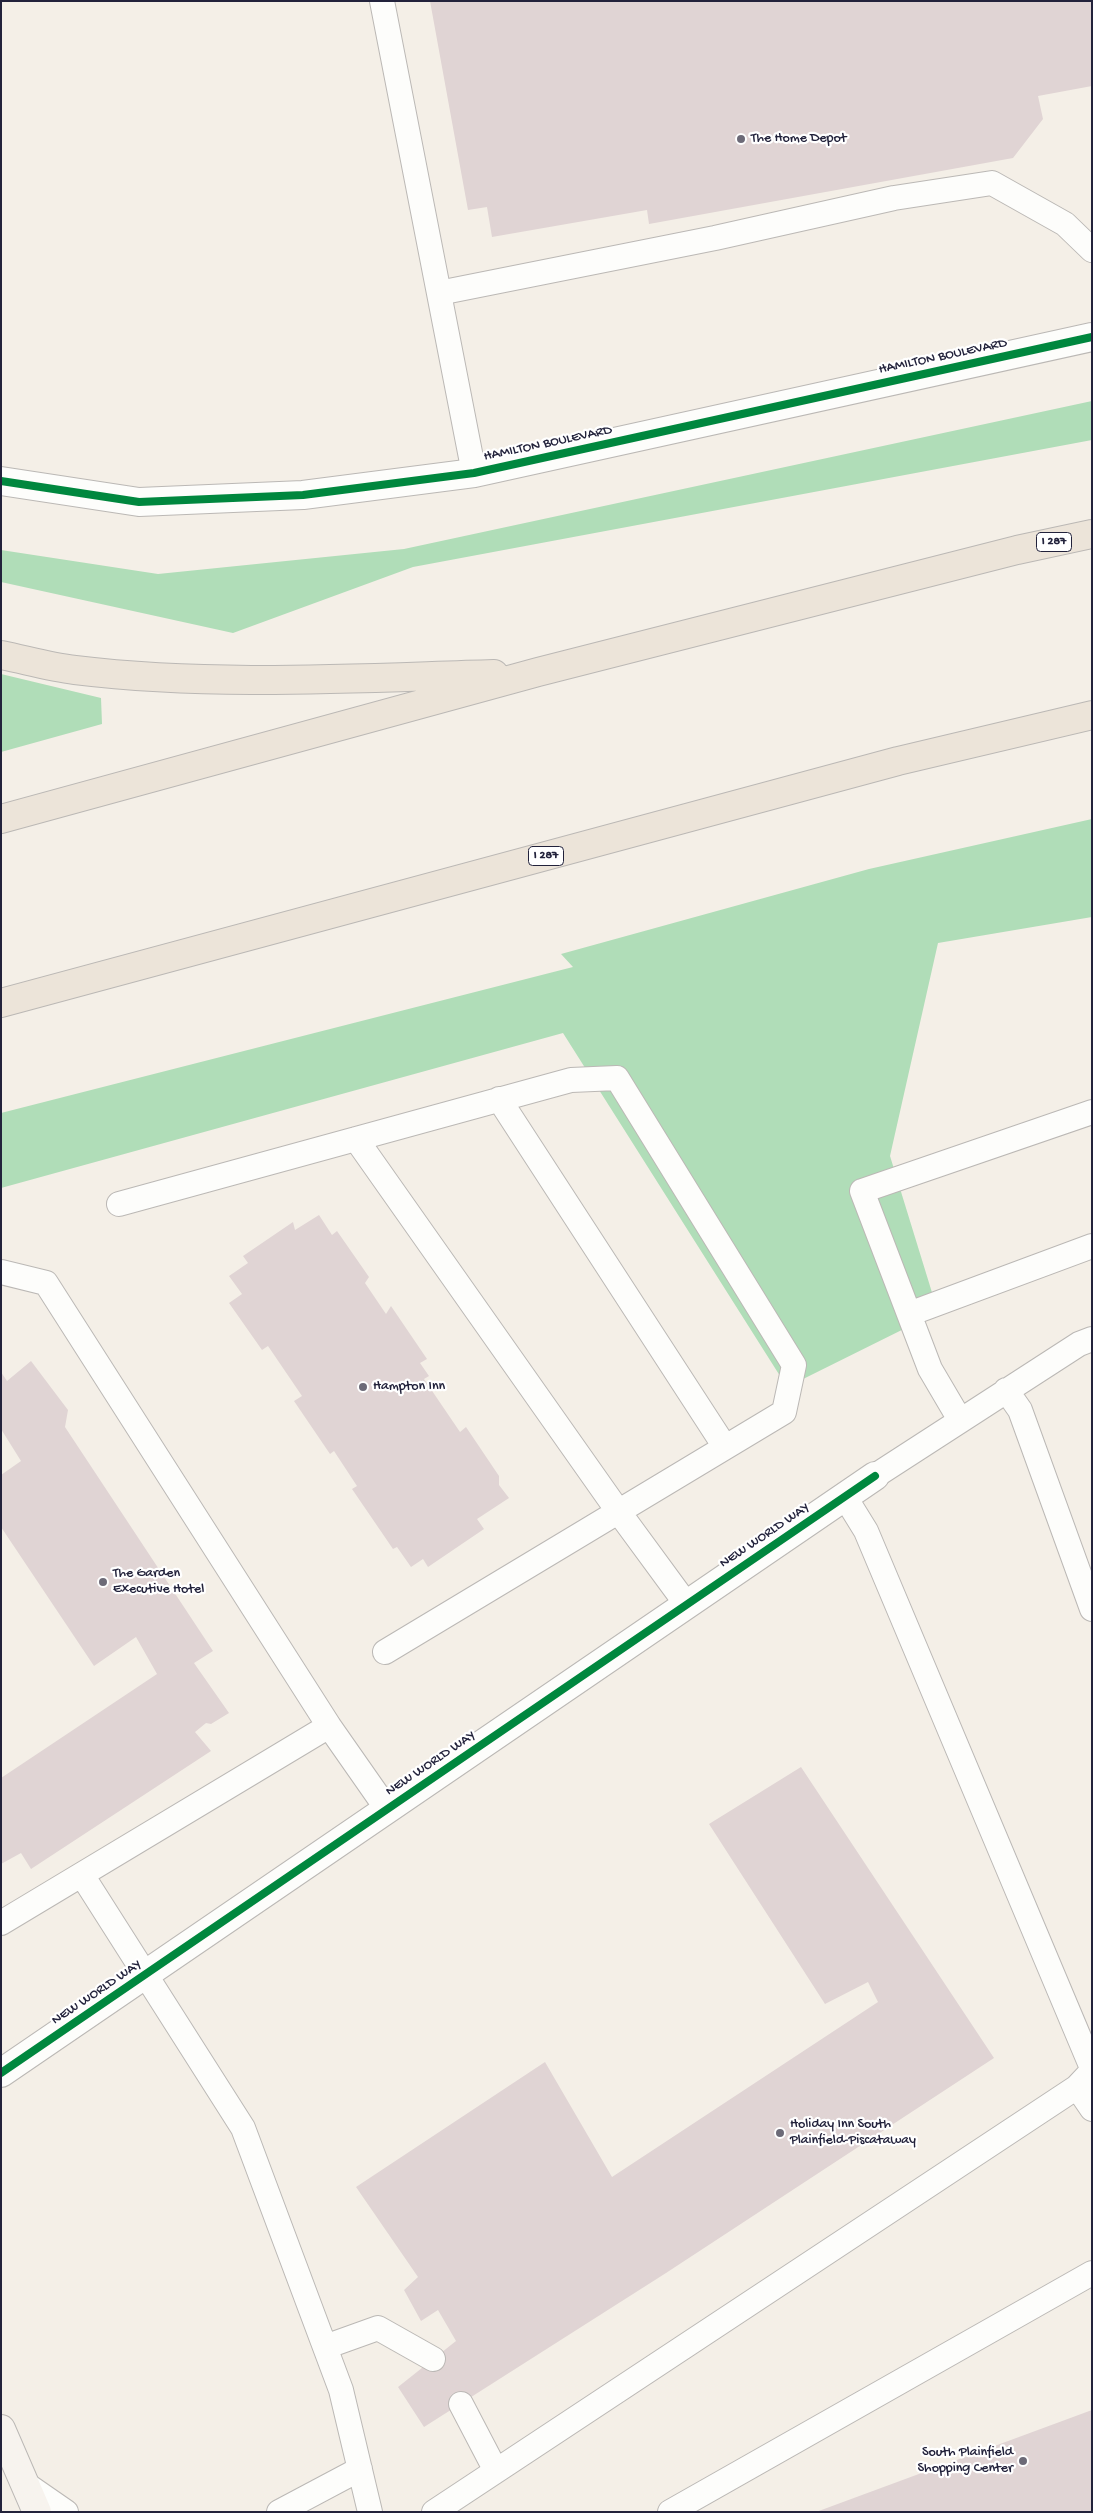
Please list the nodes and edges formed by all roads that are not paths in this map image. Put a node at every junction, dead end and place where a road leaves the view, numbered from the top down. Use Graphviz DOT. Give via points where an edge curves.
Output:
graph roads {
  1 [pos="382,1"];
  2 [pos="1092,250"];
  3 [pos="439,292"];
  4 [pos="1092,336"];
  5 [pos="474,473"];
  6 [pos="1,481"];
  7 [pos="1092,534"];
  8 [pos="1,654"];
  9 [pos="538,672"];
  10 [pos="1092,714"];
  11 [pos="1,820"];
  12 [pos="1,1003"];
  13 [pos="500,1099"];
  14 [pos="1092,1112"];
  15 [pos="356,1139"];
  16 [pos="119,1204"];
  17 [pos="1092,1246"];
  18 [pos="1,1272"];
  19 [pos="909,1314"];
  20 [pos="1092,1339"];
  21 [pos="1006,1390"];
  22 [pos="960,1420"];
  23 [pos="724,1447"];
  24 [pos="875,1476"];
  25 [pos="844,1497"];
  26 [pos="618,1511"];
  27 [pos="687,1605"];
  28 [pos="1092,1610"];
  29 [pos="385,1652"];
  30 [pos="329,1726"];
  31 [pos="387,1809"];
  32 [pos="82,1875"];
  33 [pos="1,1923"];
  34 [pos="145,1975"];
  35 [pos="1,2073"];
  36 [pos="1087,2076"];
  37 [pos="1092,2110"];
  38 [pos="1092,2273"];
  39 [pos="325,2347"];
  40 [pos="433,2359"];
  41 [pos="461,2404"];
  42 [pos="1,2429"];
  43 [pos="360,2469"];
  44 [pos="496,2471"];
  45 [pos="27,2485"];
  46 [pos="37,2512"];
  47 [pos="66,2512"];
  48 [pos="279,2512"];
  49 [pos="370,2512"];
  50 [pos="434,2512"];
  51 [pos="670,2512"];
  1 -- 3 [label="lane"];
  2 -- 3 [label="lane" via="1066,224 992,183 894,198 715,238"];
  3 -- 5 [label="lane"];
  4 -- 5 [label="street, HAMILTON BOULEVARD"];
  5 -- 6 [label="street, HAMILTON BOULEVARD" via="303,495 139,502"];
  7 -- 9 [label="highway, I 287" via="1017,550"];
  8 -- 9 [label="highway" via="74,670 186,680 276,681"];
  9 -- 11 [label="highway, I 287"];
  10 -- 12 [label="highway, I 287" via="889,764"];
  13 -- 15 [label="lane"];
  13 -- 23 [label="lane"];
  13 -- 23 [label="lane" via="571,1080 617,1078 794,1365 784,1412"];
  14 -- 19 [label="lane" via="862,1190"];
  15 -- 16 [label="lane"];
  15 -- 26 [label="lane"];
  17 -- 19 [label="lane"];
  18 -- 30 [label="lane" via="46,1283"];
  19 -- 22 [label="lane" via="930,1369"];
  20 -- 21 [label="lane"];
  21 -- 22 [label="lane"];
  21 -- 28 [label="lane" via="1020,1410"];
  22 -- 24 [label="lane"];
  23 -- 26 [label="lane"];
  24 -- 25 [label="street, NEW WORLD WAY"];
  25 -- 27 [label="street, NEW WORLD WAY"];
  25 -- 36 [label="lane" via="866,1531"];
  26 -- 27 [label="lane"];
  26 -- 29 [label="lane"];
  27 -- 31 [label="street, NEW WORLD WAY"];
  30 -- 31 [label="lane"];
  30 -- 32 [label="lane"];
  31 -- 34 [label="street, NEW WORLD WAY"];
  32 -- 33 [label="lane"];
  32 -- 34 [label="lane"];
  34 -- 35 [label="street, NEW WORLD WAY"];
  34 -- 39 [label="lane" via="243,2128"];
  36 -- 37 [label="lane"];
  36 -- 44 [label="lane"];
  38 -- 51 [label="lane"];
  39 -- 40 [label="lane" via="378,2328"];
  39 -- 43 [label="lane" via="341,2390"];
  41 -- 44 [label="lane"];
  42 -- 45 [label="main road"];
  43 -- 48 [label="lane"];
  43 -- 49 [label="lane"];
  44 -- 50 [label="lane"];
  45 -- 46 [label="main road"];
  45 -- 47 [label="lane"];
}
